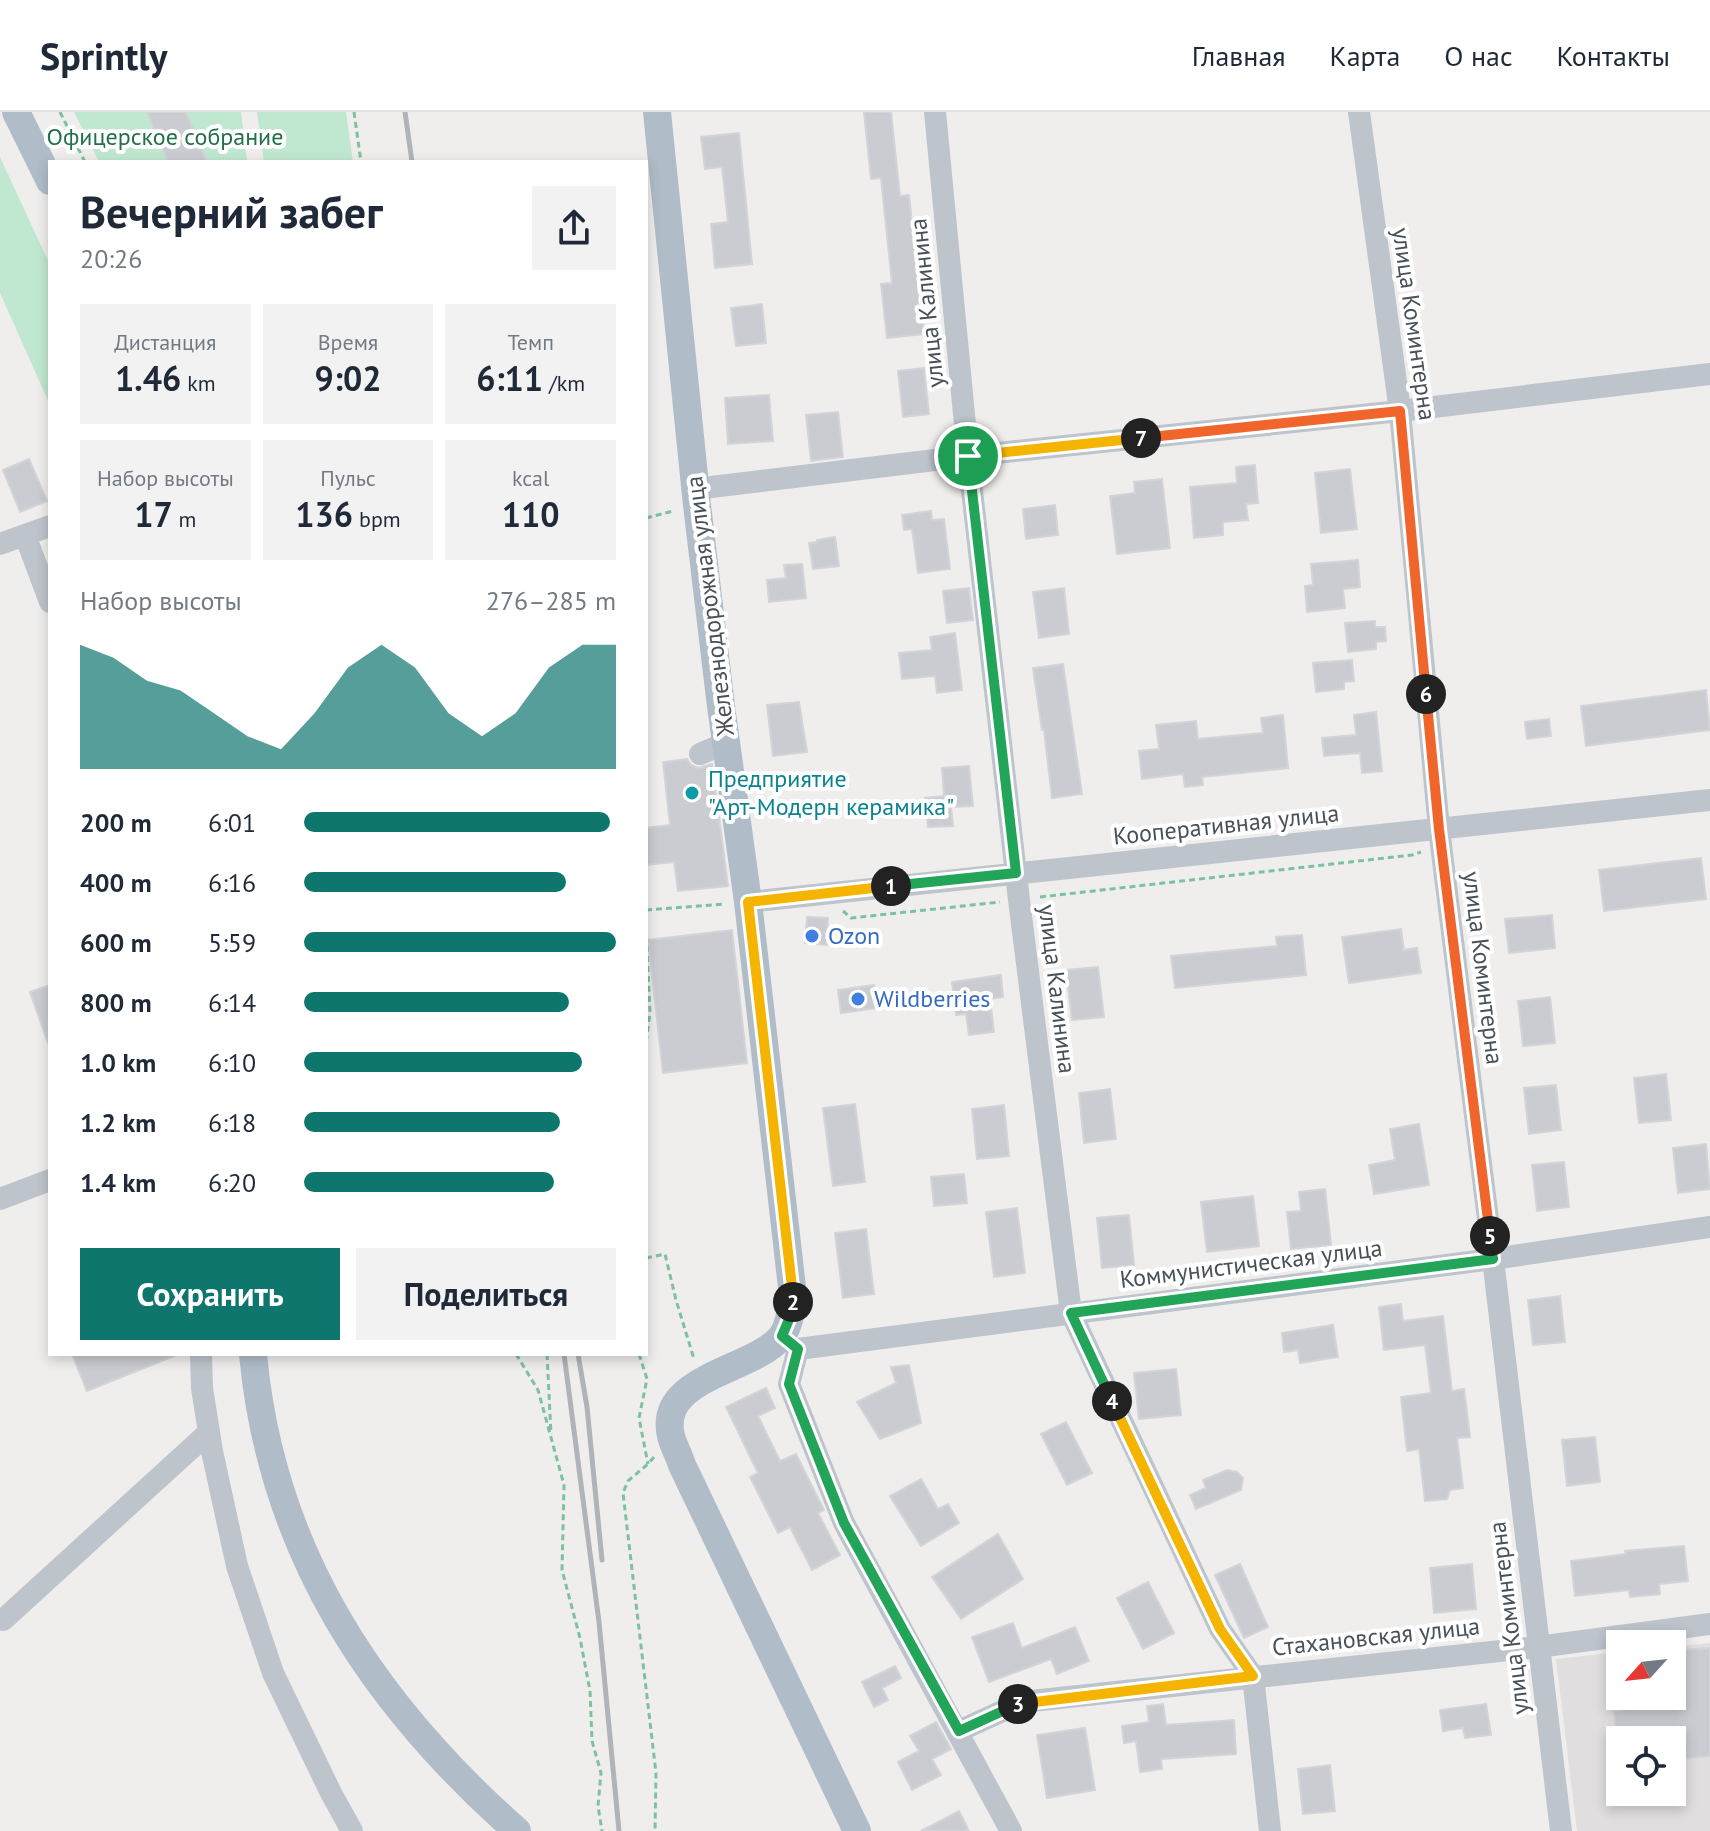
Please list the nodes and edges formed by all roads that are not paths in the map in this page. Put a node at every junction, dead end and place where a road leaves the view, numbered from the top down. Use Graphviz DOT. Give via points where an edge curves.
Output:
graph roads {
  1 [pos="16,112"];
  2 [pos="657,112"];
  3 [pos="935,112"];
  4 [pos="1359,112"];
  5 [pos="48,177"];
  6 [pos="1710,374"];
  7 [pos="1400,411"];
  8 [pos="968,456"];
  9 [pos="696,497"];
  10 [pos="48,527"];
  11 [pos="25,535"];
  12 [pos="0,544"];
  13 [pos="48,597"];
  14 [pos="726,743"];
  15 [pos="700,754"];
  16 [pos="1710,800"];
  17 [pos="1439,829"];
  18 [pos="1016,873"];
  19 [pos="748,902"];
  20 [pos="48,1181"];
  21 [pos="0,1199"];
  22 [pos="1710,1227"];
  23 [pos="1493,1259"];
  24 [pos="1071,1313"];
  25 [pos="790,1343"];
  26 [pos="201,1356"];
  27 [pos="253,1356"];
  28 [pos="808,1386"];
  29 [pos="209,1432"];
  30 [pos="3,1620"];
  31 [pos="1710,1624"];
  32 [pos="1538,1647"];
  33 [pos="1253,1676"];
  34 [pos="959,1731"];
  35 [pos="352,1831"];
  36 [pos="517,1831"];
  37 [pos="857,1831"];
  38 [pos="1011,1831"];
  39 [pos="1270,1831"];
  40 [pos="1561,1831"];
  1 -- 5 [label="main road"];
  2 -- 9 [label="main road, Железнодорожная улица"];
  3 -- 8 [label="street, улица Калинина"];
  4 -- 7 [label="street, улица Коминтерна"];
  6 -- 7 [label="street"];
  7 -- 8 [label="street"];
  7 -- 17 [label="street, улица Коминтерна"];
  8 -- 9 [label="street"];
  8 -- 18 [label="street, улица Калинина"];
  9 -- 14 [label="main road, Железнодорожная улица"];
  10 -- 11 [label="street"];
  11 -- 12 [label="street"];
  11 -- 13 [label="street"];
  14 -- 15 [label="street"];
  14 -- 19 [label="main road, Железнодорожная улица"];
  16 -- 17 [label="street, Кооперативная улица"];
  17 -- 18 [label="street, Кооперативная улица"];
  17 -- 23 [label="street, улица Коминтерна"];
  18 -- 19 [label="street, Кооперативная улица"];
  18 -- 24 [label="street, улица Калинина"];
  19 -- 25 [label="main road, Железнодорожная улица" via="793,1296"];
  20 -- 21 [label="street"];
  22 -- 23 [label="street, Коммунистическая улица"];
  23 -- 24 [label="street, Коммунистическая улица"];
  23 -- 32 [label="street, улица Коминтерна"];
  24 -- 25 [label="street, Коммунистическая улица"];
  24 -- 33 [label="street, улица Калинина" via="1220,1629"];
  25 -- 28 [label="street"];
  25 -- 34 [label="street, Железнодорожная улица" via="789,1384 844,1523"];
  25 -- 37 [label="main road" via="761,1352 685,1392 675,1403 671,1435"];
  26 -- 29 [label="street"];
  27 -- 36 [label="main road" via="278,1485 305,1558 334,1614 410,1723"];
  29 -- 30 [label="street"];
  29 -- 35 [label="street" via="237,1566 273,1673"];
  31 -- 32 [label="street, Стахановская улица"];
  32 -- 33 [label="street, Стахановская улица"];
  32 -- 40 [label="street, улица Коминтерна"];
  33 -- 34 [label="street, Стахановская улица" via="1022,1702"];
  33 -- 39 [label="street, улица Калинина"];
  34 -- 38 [label="street, Железнодорожная улица"];
}
